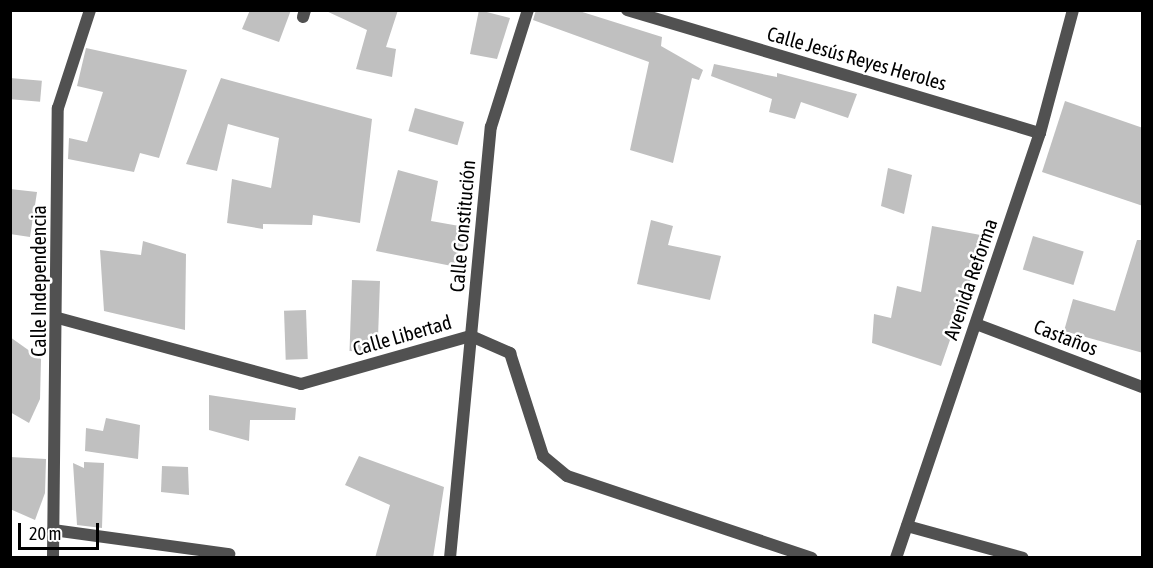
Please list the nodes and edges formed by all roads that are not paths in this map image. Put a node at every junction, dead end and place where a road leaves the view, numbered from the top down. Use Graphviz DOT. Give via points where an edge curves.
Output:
graph roads {
  1 [pos="90,10"];
  2 [pos="528,10"];
  3 [pos="627,10"];
  4 [pos="1073,10"];
  5 [pos="1040,133"];
  6 [pos="58,318"];
  7 [pos="976,324"];
  8 [pos="471,336"];
  9 [pos="1143,387"];
  10 [pos="907,526"];
  11 [pos="53,530"];
  12 [pos="229,554"];
  13 [pos="53,558"];
  14 [pos="450,558"];
  15 [pos="812,558"];
  16 [pos="896,558"];
  17 [pos="1023,558"];
  1 -- 6 [label="street, Calle Independencia" via="58,108"];
  2 -- 8 [label="street, Calle Constitución" via="491,127"];
  3 -- 5 [label="street, Calle Jesús Reyes Heroles"];
  4 -- 5 [label="street, Avenida Reforma"];
  5 -- 7 [label="street, Avenida Reforma"];
  6 -- 8 [label="street, Calle Libertad" via="300,384"];
  6 -- 11 [label="street, Calle Independencia"];
  7 -- 9 [label="street, Castaños"];
  7 -- 10 [label="street, Avenida Reforma"];
  8 -- 14 [label="street, Calle Constitución"];
  8 -- 15 [label="street, Calle Libertad" via="510,353 543,456 567,476"];
  10 -- 16 [label="street, Avenida Reforma"];
  10 -- 17 [label="street"];
  11 -- 12 [label="street"];
  11 -- 13 [label="street, Calle Independencia"];
}
